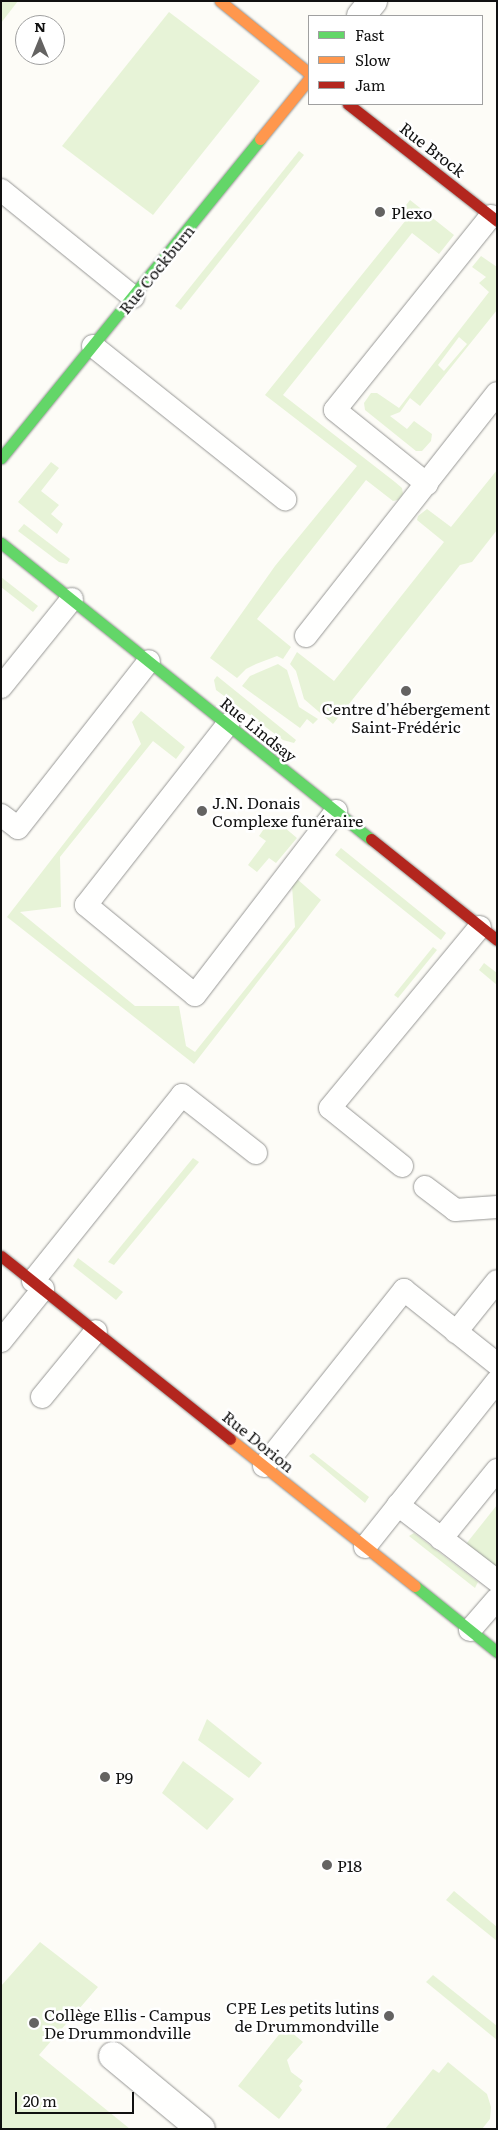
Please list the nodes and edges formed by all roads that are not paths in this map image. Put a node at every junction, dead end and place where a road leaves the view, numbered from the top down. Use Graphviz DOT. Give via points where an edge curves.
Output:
graph roads {
  1 [pos="220,1"];
  2 [pos="373,1"];
  3 [pos="362,15"];
  4 [pos="308,72"];
  5 [pos="308,80"];
  6 [pos="349,105"];
  7 [pos="1,190"];
  8 [pos="494,218"];
  9 [pos="133,297"];
  10 [pos="93,346"];
  11 [pos="497,393"];
  12 [pos="1,458"];
  13 [pos="428,484"];
  14 [pos="285,499"];
  15 [pos="1,543"];
  16 [pos="72,599"];
  17 [pos="306,636"];
  18 [pos="149,661"];
  19 [pos="1,687"];
  20 [pos="228,724"];
  21 [pos="336,811"];
  22 [pos="1,815"];
  23 [pos="489,933"];
  24 [pos="256,1153"];
  25 [pos="402,1166"];
  26 [pos="425,1187"];
  27 [pos="497,1208"];
  28 [pos="1,1256"];
  29 [pos="497,1281"];
  30 [pos="38,1285"];
  31 [pos="96,1331"];
  32 [pos="456,1332"];
  33 [pos="1,1341"];
  34 [pos="497,1364"];
  35 [pos="497,1381"];
  36 [pos="42,1396"];
  37 [pos="264,1466"];
  38 [pos="497,1470"];
  39 [pos="398,1505"];
  40 [pos="441,1539"];
  41 [pos="365,1547"];
  42 [pos="497,1581"];
  43 [pos="497,1599"];
  44 [pos="470,1630"];
  45 [pos="497,1652"];
  46 [pos="113,2056"];
  47 [pos="201,2129"];
  1 -- 4 [label="street"];
  2 -- 3 [label="street"];
  5 -- 9 [label="street, Rue Cockburn"];
  6 -- 8 [label="street, Rue Brock"];
  7 -- 9 [label="lane"];
  8 -- 13 [label="lane" via="335,410"];
  9 -- 10 [label="street, Rue Cockburn"];
  10 -- 12 [label="street, Rue Cockburn"];
  10 -- 14 [label="lane"];
  11 -- 13 [label="lane"];
  13 -- 17 [label="lane"];
  15 -- 16 [label="street, Rue Lindsay"];
  16 -- 18 [label="street, Rue Lindsay"];
  16 -- 19 [label="lane"];
  18 -- 20 [label="street, Rue Lindsay"];
  18 -- 22 [label="lane" via="18,828"];
  20 -- 21 [label="street, Rue Lindsay"];
  20 -- 21 [label="lane" via="86,905 195,995"];
  21 -- 23 [label="street, Rue Lindsay"];
  23 -- 25 [label="lane" via="330,1108"];
  24 -- 30 [label="lane" via="182,1095"];
  26 -- 27 [label="lane" via="455,1210"];
  28 -- 30 [label="street, Rue Dorion"];
  29 -- 32 [label="lane"];
  30 -- 31 [label="street, Rue Dorion"];
  30 -- 33 [label="lane"];
  31 -- 36 [label="lane"];
  31 -- 37 [label="street, Rue Dorion"];
  32 -- 34 [label="lane"];
  32 -- 37 [label="lane" via="404,1290"];
  35 -- 39 [label="lane"];
  37 -- 41 [label="street, Rue Dorion"];
  38 -- 40 [label="lane"];
  39 -- 40 [label="lane"];
  39 -- 41 [label="lane"];
  40 -- 42 [label="lane"];
  41 -- 44 [label="street, Rue Dorion"];
  43 -- 44 [label="lane"];
  44 -- 45 [label="street, Rue Dorion"];
  46 -- 47 [label="street"];
}
